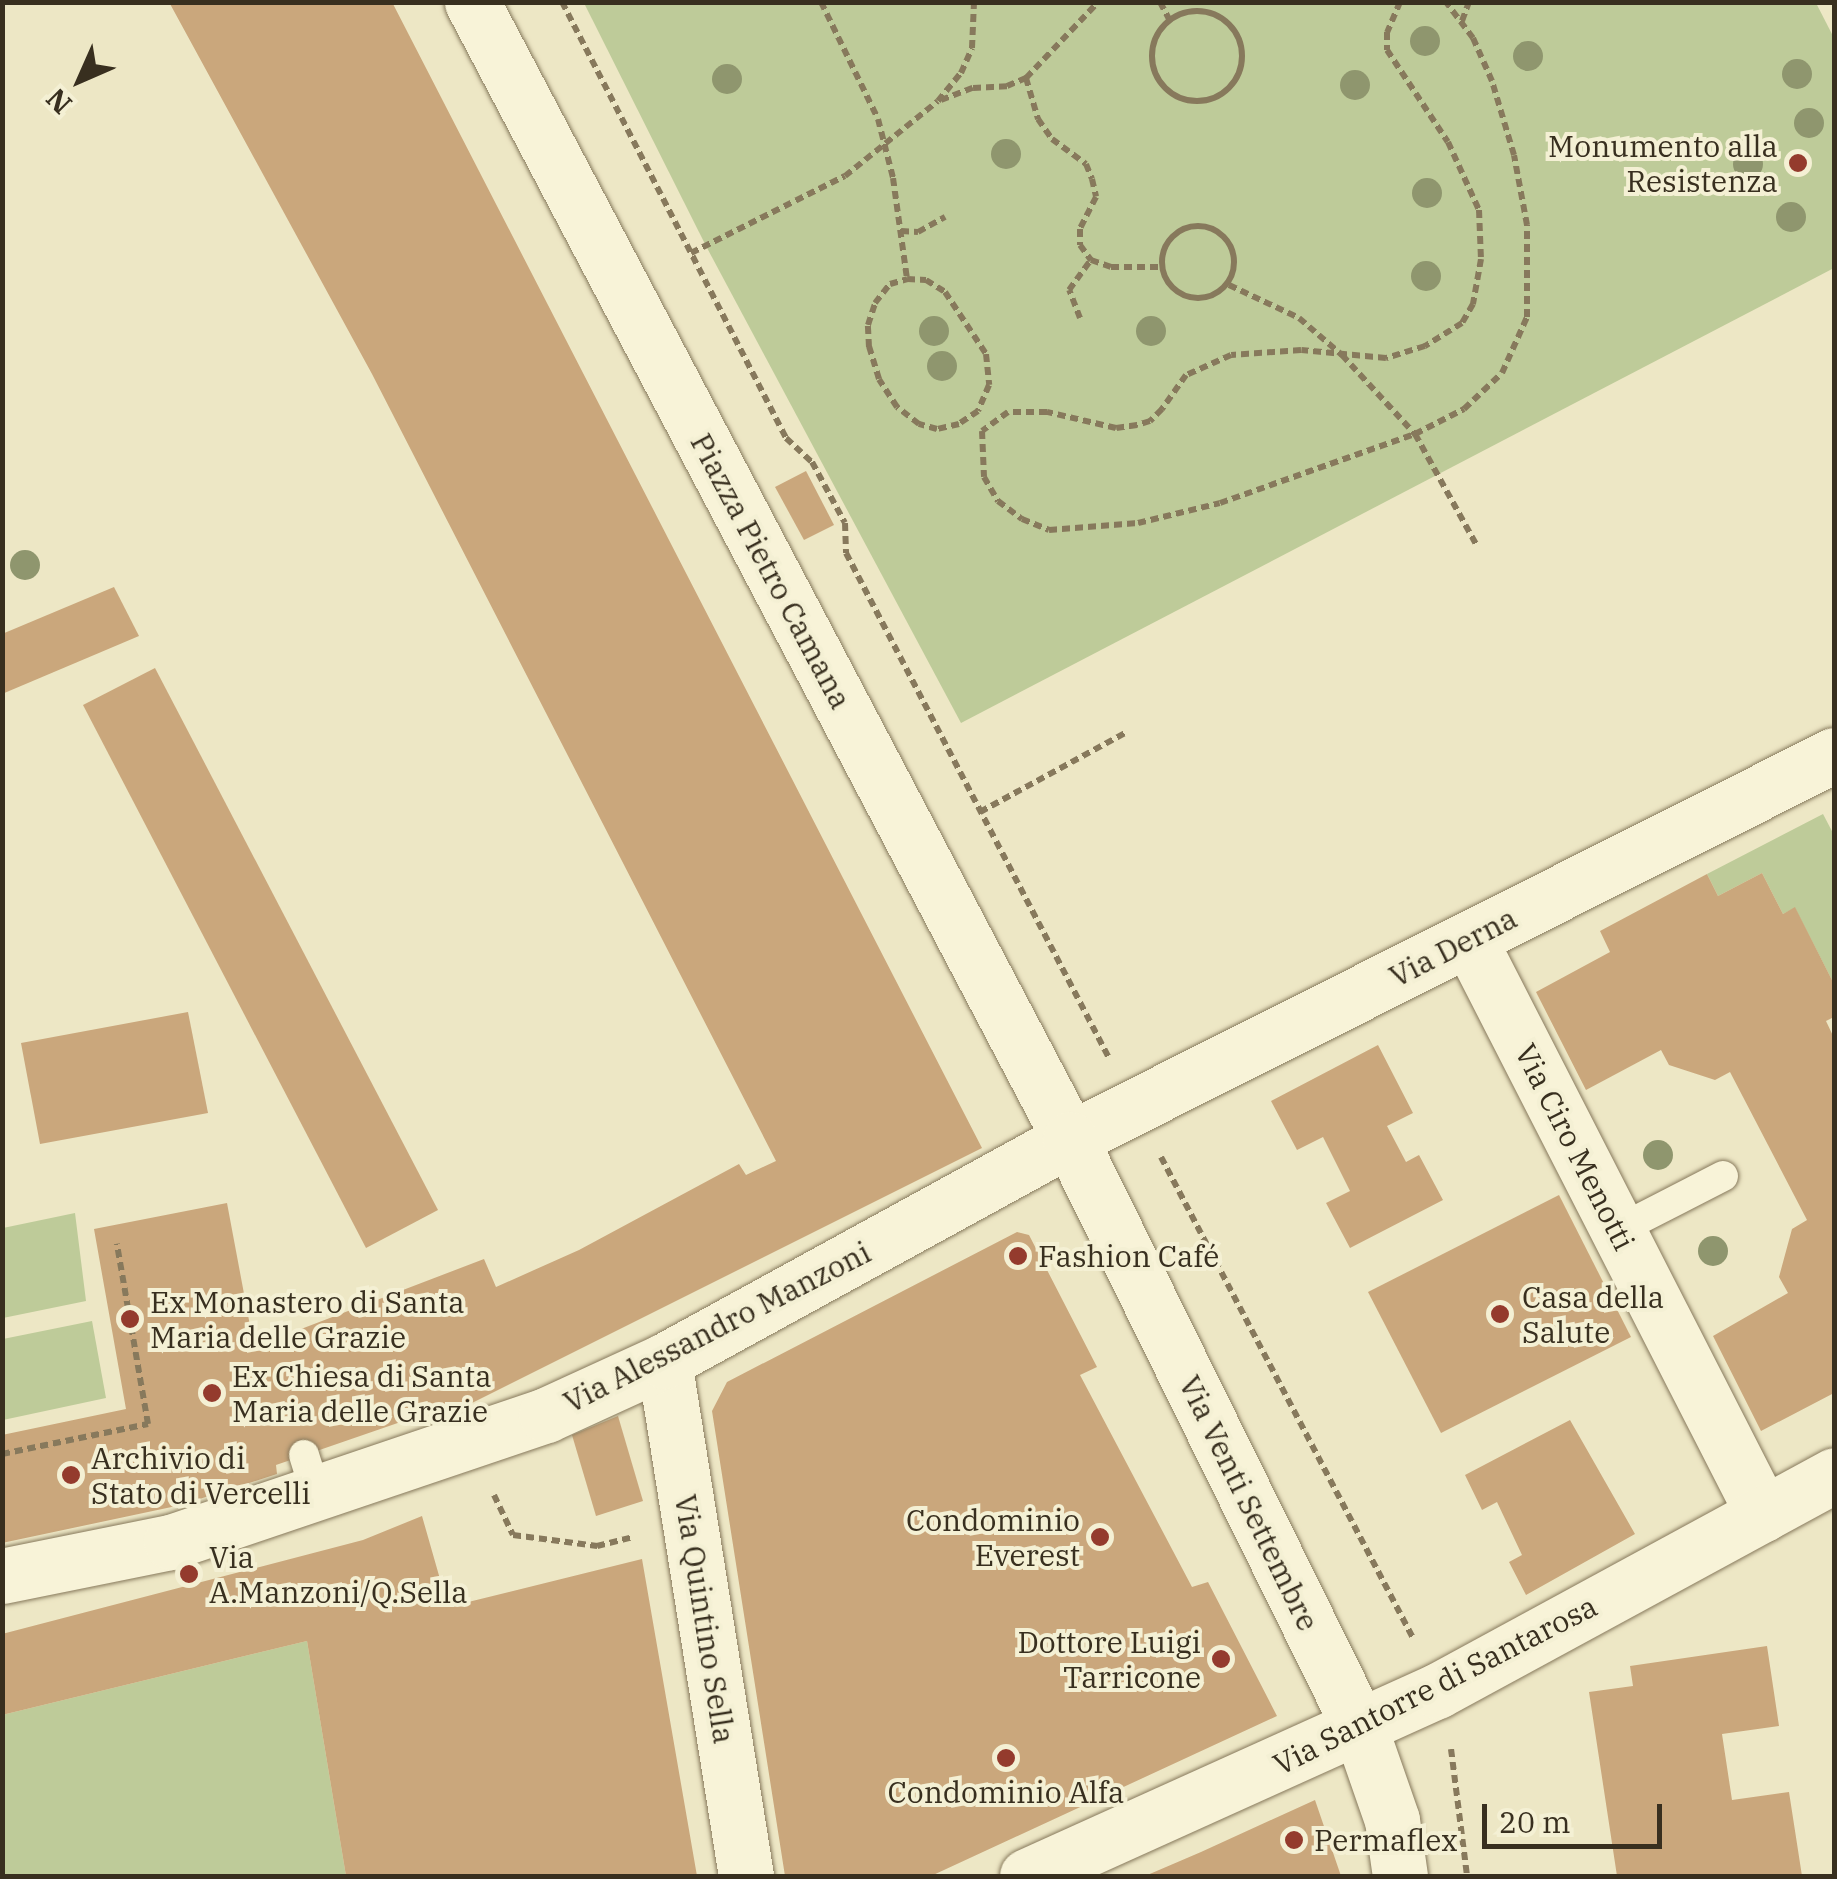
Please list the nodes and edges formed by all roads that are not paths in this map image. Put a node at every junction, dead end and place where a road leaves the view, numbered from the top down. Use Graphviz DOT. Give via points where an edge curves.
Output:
graph roads {
  1 [pos="472,2"];
  2 [pos="1834,754"];
  3 [pos="1469,939"];
  4 [pos="1070,1139"];
  5 [pos="1723,1176"];
  6 [pos="1618,1230"];
  7 [pos="664,1361"];
  8 [pos="1834,1475"];
  9 [pos="1764,1514"];
  10 [pos="2,1576"];
  11 [pos="1360,1728"];
  12 [pos="746,1876"];
  13 [pos="1027,1876"];
  14 [pos="1400,1876"];
  1 -- 4 [label="street, Piazza Pietro Camana"];
  2 -- 3 [label="street, Via Derna"];
  3 -- 4 [label="street, Via Derna"];
  3 -- 6 [label="street, Via Ciro Menotti"];
  4 -- 7 [label="street, Via Alessandro Manzoni"];
  4 -- 11 [label="street, Via Venti Settembre"];
  5 -- 6 [label="lane"];
  6 -- 9 [label="street, Via Ciro Menotti"];
  7 -- 10 [label="street, Via Alessandro Manzoni" via="546,1415 310,1475 171,1542 53,1550"];
  7 -- 12 [label="street, Via Quintino Sella"];
  8 -- 9 [label="street, Via Santorre di Santarosa"];
  9 -- 11 [label="street, Via Santorre di Santarosa"];
  11 -- 13 [label="street, Via Santorre di Santarosa"];
  11 -- 14 [label="street, Via Venti Settembre" via="1392,1820"];
}
